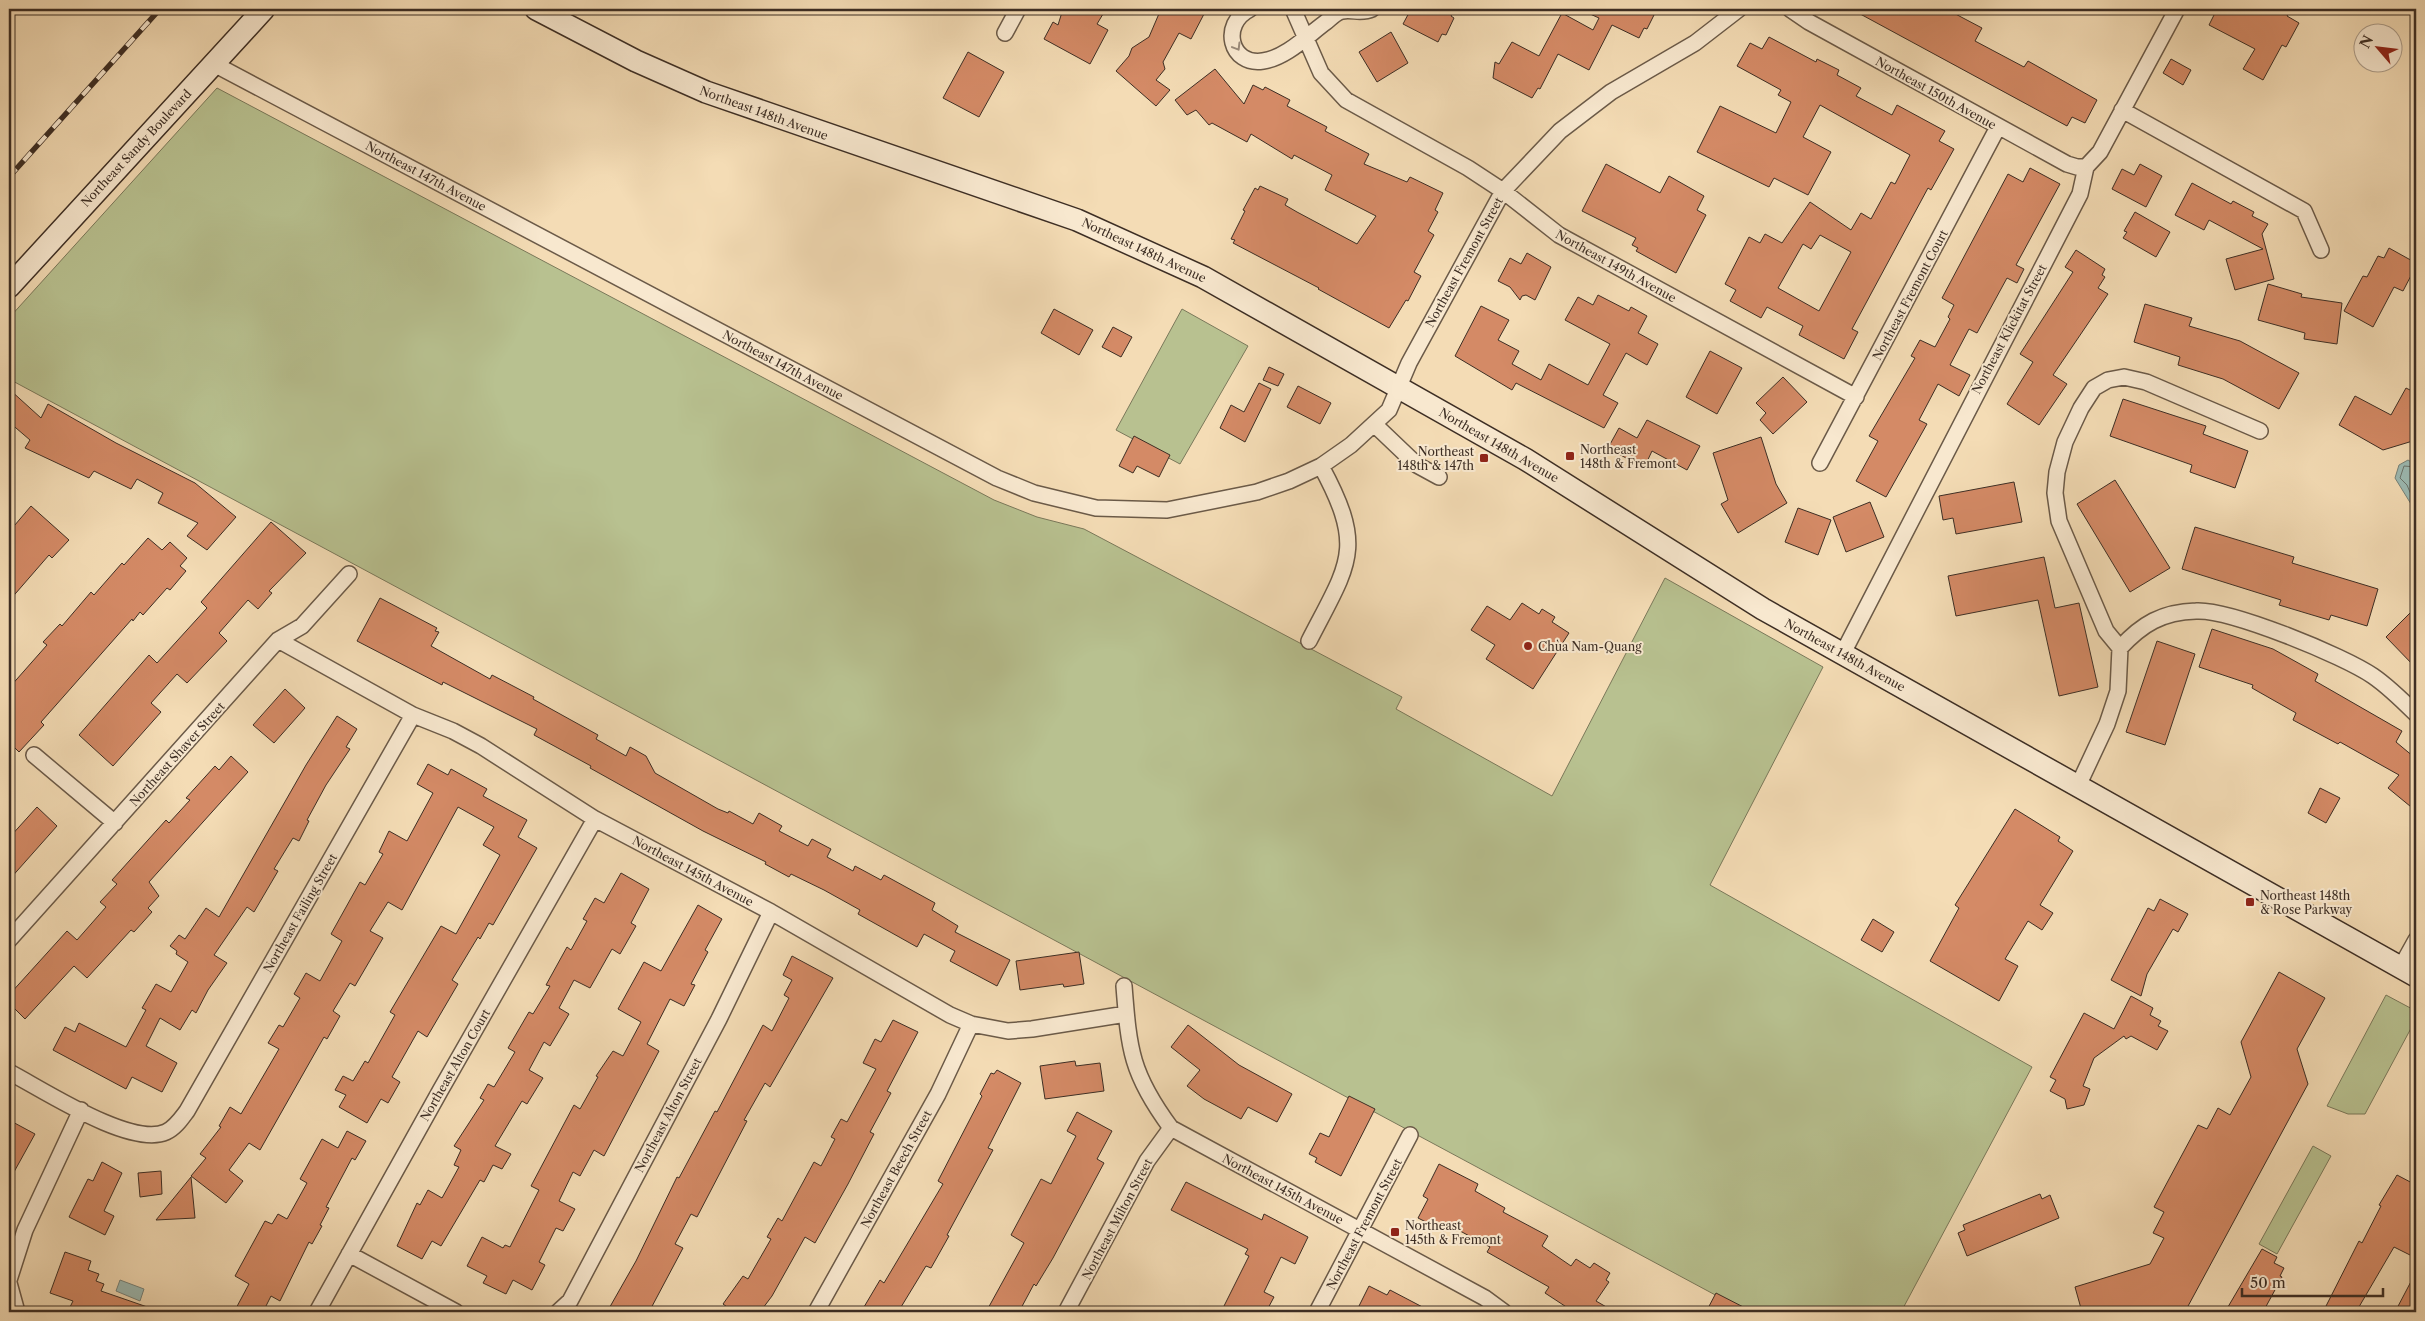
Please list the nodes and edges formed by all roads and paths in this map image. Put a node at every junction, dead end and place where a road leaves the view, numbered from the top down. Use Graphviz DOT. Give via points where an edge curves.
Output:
graph roads {
  1 [pos="264,9"];
  2 [pos="536,9"];
  3 [pos="1018,9"];
  4 [pos="1250,9"];
  5 [pos="1293,9"];
  6 [pos="1372,9"];
  7 [pos="1739,9"];
  8 [pos="1790,9"];
  9 [pos="2177,9"];
  10 [pos="1005,33"];
  11 [pos="1306,38"];
  12 [pos="214,64"];
  13 [pos="2122,110"];
  14 [pos="1998,127"];
  15 [pos="2086,167"];
  16 [pos="1503,191"];
  17 [pos="2321,250"];
  18 [pos="9,287"];
  19 [pos="1399,386"];
  20 [pos="1856,397"];
  21 [pos="1374,424"];
  22 [pos="2260,431"];
  23 [pos="1820,463"];
  24 [pos="1321,466"];
  25 [pos="1439,477"];
  26 [pos="349,574"];
  27 [pos="278,640"];
  28 [pos="1309,641"];
  29 [pos="2120,648"];
  30 [pos="1843,653"];
  31 [pos="2416,714"];
  32 [pos="413,715"];
  33 [pos="34,755"];
  34 [pos="2078,786"];
  35 [pos="595,819"];
  36 [pos="115,823"];
  37 [pos="771,912"];
  38 [pos="9,940"];
  39 [pos="2416,940"];
  40 [pos="2409,972"];
  41 [pos="1124,986"];
  42 [pos="1126,1014"];
  43 [pos="971,1024"];
  44 [pos="9,1072"];
  45 [pos="81,1110"];
  46 [pos="1171,1128"];
  47 [pos="1410,1135"];
  48 [pos="1361,1230"];
  49 [pos="349,1254"];
  50 [pos="9,1281"];
  51 [pos="17,1312"];
  52 [pos="318,1312"];
  53 [pos="456,1312"];
  54 [pos="558,1312"];
  55 [pos="816,1312"];
  56 [pos="1066,1312"];
  57 [pos="1317,1312"];
  58 [pos="1504,1312"];
  1 -- 12 [label="main road, Northeast Sandy Boulevard"];
  2 -- 19 [label="main road, Northeast 148th Avenue" via="636,61 706,92 1032,204 1120,238 1223,287"];
  3 -- 10 [label="street"];
  4 -- 11 [label="street, one-way" via="1235,20 1232,30 1232,42 1245,58 1254,62 1265,61"];
  5 -- 11 [label="street, Northeast 149th Avenue"];
  6 -- 11 [label="street" via="1361,13 1341,11"];
  7 -- 16 [label="street, Northeast Fremont Street" via="1695,43 1611,92 1560,131"];
  8 -- 14 [label="street, Northeast 150th Avenue"];
  9 -- 13 [label="street, Northeast Klickitat Street"];
  11 -- 16 [label="street, Northeast 149th Avenue" via="1321,73 1346,100 1431,146"];
  12 -- 18 [label="main road, Northeast Sandy Boulevard"];
  12 -- 24 [label="street, Northeast 147th Avenue" via="988,474 1034,493 1096,508 1167,510 1257,492"];
  13 -- 15 [label="street, Northeast Klickitat Street" via="2100,152"];
  13 -- 17 [label="street" via="2304,211"];
  14 -- 15 [label="street, Northeast 150th Avenue" via="2068,164"];
  14 -- 20 [label="street, Northeast Fremont Court"];
  15 -- 30 [label="street, Northeast Klickitat Street" via="2080,194"];
  16 -- 19 [label="street, Northeast Fremont Street"];
  16 -- 20 [label="street, Northeast 149th Avenue" via="1567,240"];
  19 -- 21 [label="street, Northeast 147th Avenue" via="1389,410"];
  19 -- 30 [label="main road, Northeast 148th Avenue" via="1559,479 1755,604"];
  20 -- 23 [label="street, Northeast Fremont Court"];
  21 -- 24 [label="street, Northeast 147th Avenue"];
  21 -- 25 [label="street" via="1417,465"];
  22 -- 29 [label="street" via="2146,382 2124,377 2108,380 2094,388 2080,408 2065,442 2057,472 2055,493 2059,521 2106,631"];
  24 -- 28 [label="street" via="1346,520 1348,561"];
  26 -- 27 [label="street, Northeast Shaver Street" via="302,626"];
  27 -- 32 [label="street, Northeast 145th Avenue"];
  27 -- 36 [label="street, Northeast Shaver Street"];
  29 -- 31 [label="street" via="2132,634 2156,619 2197,611 2223,613 2308,645 2372,676"];
  29 -- 34 [label="street" via="2118,691"];
  30 -- 34 [label="main road, Northeast 148th Avenue"];
  32 -- 35 [label="street, Northeast 145th Avenue" via="481,746"];
  32 -- 45 [label="street, Northeast Failing Street" via="176,1126 165,1133 133,1134"];
  33 -- 36 [label="street"];
  34 -- 40 [label="main road, Northeast 148th Avenue"];
  35 -- 37 [label="street, Northeast 145th Avenue"];
  35 -- 49 [label="street, Northeast Alton Court"];
  36 -- 38 [label="street, Northeast Shaver Street"];
  37 -- 43 [label="street, Northeast 145th Avenue"];
  37 -- 54 [label="street, Northeast Alton Street" via="719,1019 570,1301"];
  39 -- 40 [label="street"];
  41 -- 42 [label="street, Northeast 145th Avenue"];
  42 -- 43 [label="street, Northeast 145th Avenue" via="1032,1029 1008,1030"];
  42 -- 46 [label="street, Northeast 145th Avenue" via="1135,1068 1144,1089"];
  43 -- 55 [label="street, Northeast Beech Street" via="938,1094"];
  44 -- 45 [label="street, Northeast Failing Street"];
  45 -- 50 [label="street" via="25,1230"];
  46 -- 48 [label="street, Northeast 145th Avenue"];
  46 -- 56 [label="street, Northeast Milton Street" via="1147,1161"];
  47 -- 48 [label="street, Northeast Fremont Street"];
  48 -- 57 [label="street, Northeast Fremont Street"];
  48 -- 58 [label="street, Northeast 145th Avenue"];
  49 -- 52 [label="street, Northeast Alton Court"];
  49 -- 53 [label="street"];
  50 -- 51 [label="street"];
}
